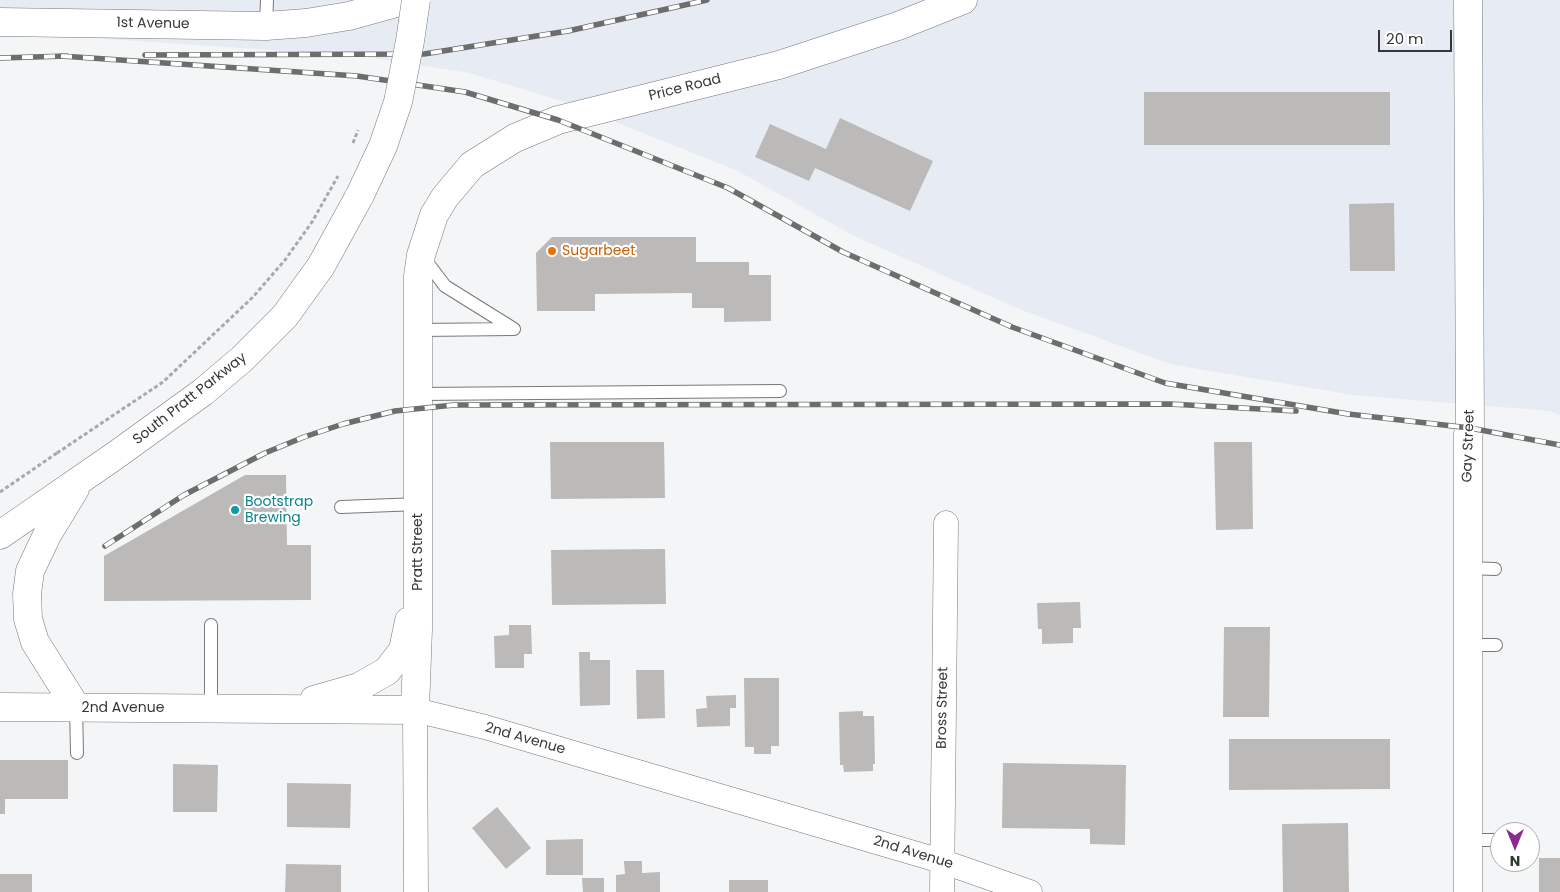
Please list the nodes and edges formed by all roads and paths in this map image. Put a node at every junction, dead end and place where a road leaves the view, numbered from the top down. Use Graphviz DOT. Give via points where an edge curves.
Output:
graph roads {
  1 [pos="346,0"];
  2 [pos="407,0"];
  3 [pos="416,0"];
  4 [pos="963,0"];
  5 [pos="1468,0"];
  6 [pos="266,13"];
  7 [pos="0,22"];
  8 [pos="306,23"];
  9 [pos="360,127"];
  10 [pos="352,146"];
  11 [pos="340,172"];
  12 [pos="434,215"];
  13 [pos="421,255"];
  14 [pos="419,330"];
  15 [pos="780,392"];
  16 [pos="419,394"];
  17 [pos="80,480"];
  18 [pos="0,492"];
  19 [pos="419,504"];
  20 [pos="341,507"];
  21 [pos="946,523"];
  22 [pos="0,535"];
  23 [pos="1468,568"];
  24 [pos="1495,569"];
  25 [pos="418,581"];
  26 [pos="211,625"];
  27 [pos="1468,645"];
  28 [pos="1496,645"];
  29 [pos="0,707"];
  30 [pos="76,708"];
  31 [pos="212,708"];
  32 [pos="286,709"];
  33 [pos="415,710"];
  34 [pos="77,753"];
  35 [pos="1468,840"];
  36 [pos="1490,840"];
  37 [pos="941,861"];
  38 [pos="416,892"];
  39 [pos="942,892"];
  40 [pos="1030,892"];
  41 [pos="1468,892"];
  1 -- 8 [label="street, 1st Avenue"];
  2 -- 8 [label="street, 1st Avenue" via="349,16"];
  3 -- 17 [label="street, South Pratt Parkway, bridge" via="398,102 383,146 321,266 285,316 242,359 203,392"];
  4 -- 12 [label="street, Price Road" via="898,26 779,65 558,120 515,138 472,166"];
  5 -- 23 [label="street, Gay Street"];
  6 -- 7 [label="street, 1st Avenue"];
  6 -- 8 [label="street, 1st Avenue"];
  9 -- 10 [label="path, bridge"];
  11 -- 18 [label="path, bridge" via="312,222 285,260 253,297 163,382"];
  12 -- 13 [label="street, Pratt Street"];
  13 -- 14 [label="street, Pratt Street"];
  13 -- 14 [label="lane" via="445,286 514,329"];
  14 -- 16 [label="street, Pratt Street"];
  15 -- 16 [label="lane"];
  16 -- 19 [label="street, Pratt Street"];
  17 -- 22 [label="street, South Pratt Parkway"];
  17 -- 30 [label="street" via="30,571 28,594 28,619 35,642"];
  19 -- 20 [label="lane"];
  19 -- 25 [label="street, Pratt Street"];
  21 -- 37 [label="street, Bross Street"];
  23 -- 24 [label="lane"];
  23 -- 27 [label="street, Gay Street"];
  25 -- 32 [label="street" via="403,650 387,671 359,687"];
  25 -- 33 [label="street, Pratt Street"];
  26 -- 31 [label="lane"];
  27 -- 28 [label="lane"];
  27 -- 35 [label="street, Gay Street"];
  29 -- 30 [label="street, 2nd Avenue"];
  30 -- 31 [label="street, 2nd Avenue"];
  30 -- 34 [label="lane"];
  31 -- 32 [label="street, 2nd Avenue"];
  32 -- 33 [label="street, 2nd Avenue"];
  33 -- 37 [label="street, 2nd Avenue" via="484,727"];
  33 -- 38 [label="street, Pratt Street"];
  35 -- 36 [label="lane"];
  35 -- 41 [label="street, Gay Street"];
  37 -- 39 [label="street, Bross Street"];
  37 -- 40 [label="street, 2nd Avenue"];
}
